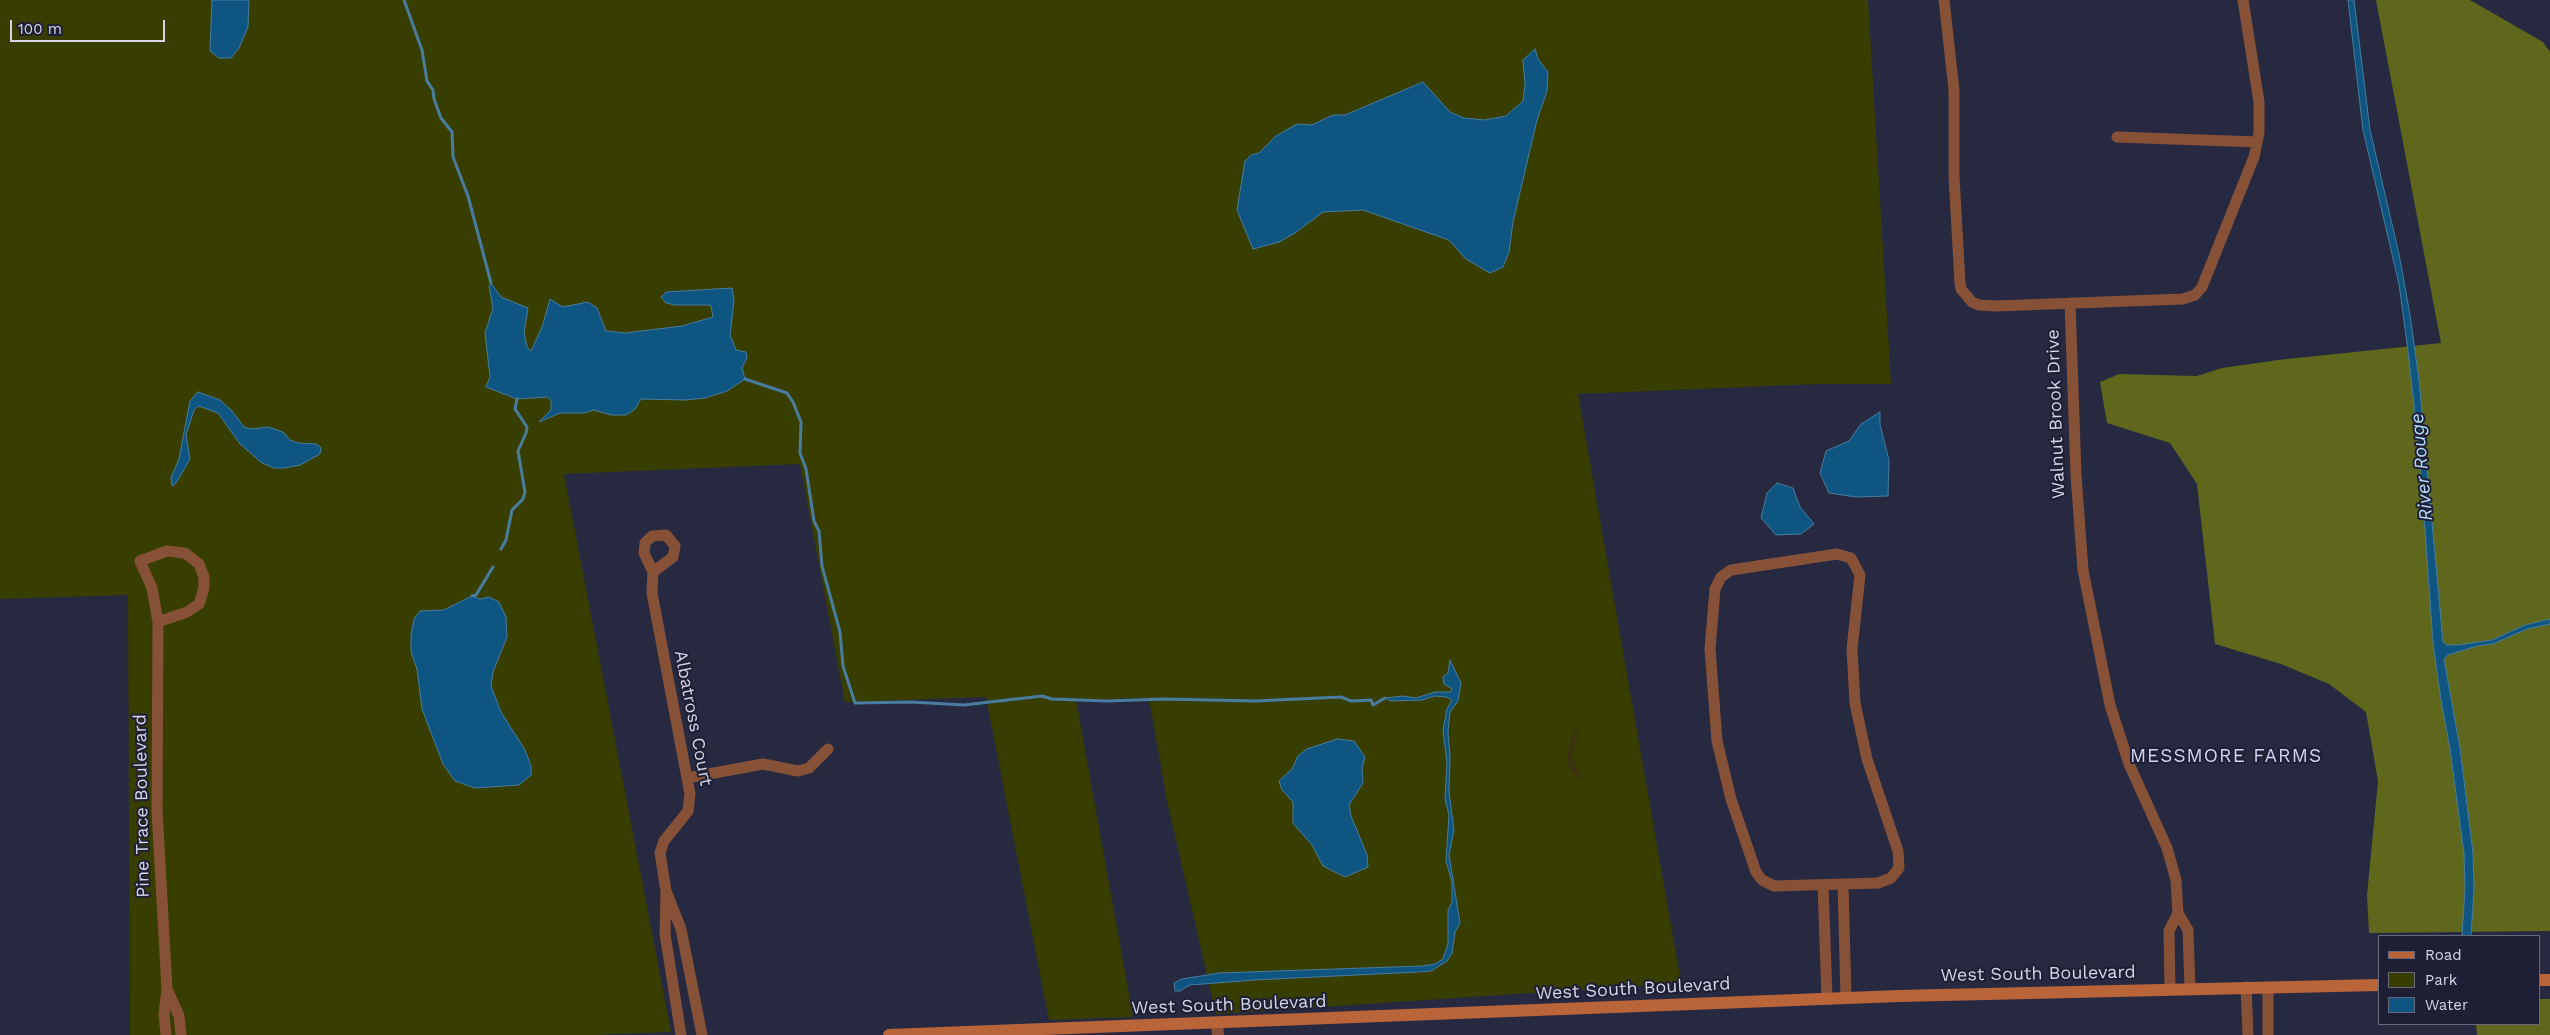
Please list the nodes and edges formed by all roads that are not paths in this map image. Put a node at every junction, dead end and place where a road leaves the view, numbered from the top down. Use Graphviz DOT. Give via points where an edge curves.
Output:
graph roads {
  1 [pos="1944,0"];
  2 [pos="2243,0"];
  3 [pos="2117,137"];
  4 [pos="2257,142"];
  5 [pos="2070,303"];
  6 [pos="653,572"];
  7 [pos="158,622"];
  8 [pos="828,749"];
  9 [pos="687,778"];
  10 [pos="1843,884"];
  11 [pos="1823,885"];
  12 [pos="666,891"];
  13 [pos="2178,913"];
  14 [pos="2188,951"];
  15 [pos="2169,952"];
  16 [pos="2378,985"];
  17 [pos="2246,987"];
  18 [pos="2268,987"];
  19 [pos="2190,988"];
  20 [pos="167,989"];
  21 [pos="2170,989"];
  22 [pos="1827,998"];
  23 [pos="1846,998"];
  24 [pos="1217,1029"];
  25 [pos="1043,1032"];
  26 [pos="166,1035"];
  27 [pos="181,1035"];
  28 [pos="681,1035"];
  29 [pos="702,1035"];
  30 [pos="889,1035"];
  31 [pos="2248,1035"];
  32 [pos="2268,1035"];
  1 -- 5 [label="street, Walnut Brook Drive" via="1954,90 1954,176 1961,289 1972,302 1986,306"];
  2 -- 4 [label="street" via="2260,114"];
  3 -- 4 [label="street"];
  4 -- 5 [label="street" via="2254,157 2202,287 2195,295 2183,299"];
  5 -- 13 [label="street, Walnut Brook Drive" via="2078,515 2087,595 2110,705 2129,764 2172,865"];
  6 -- 9 [label="street, Albatross Court" via="652,593"];
  7 -- 7 [label="street, Pine Trace Boulevard" via="187,612 198,604 204,577 199,564 185,553 167,551 140,561 152,588"];
  7 -- 20 [label="street, Pine Trace Boulevard" via="157,811"];
  8 -- 9 [label="street" via="809,768 798,771 763,764"];
  9 -- 12 [label="street, Albatross Court" via="690,794 688,811 664,841 660,853"];
  10 -- 11 [label="street"];
  10 -- 11 [label="street" via="1885,881 1897,872 1900,858 1862,741 1854,703 1852,648 1860,575 1851,558 1838,554 1726,573 1715,589 1710,649 1716,741 1756,872 1762,880 1774,886"];
  10 -- 23 [label="street"];
  11 -- 22 [label="street"];
  12 -- 28 [label="street, Albatross Court" via="665,934"];
  12 -- 29 [label="street, Albatross Court" via="681,929"];
  13 -- 14 [label="street, Walnut Brook Drive" via="2188,930"];
  13 -- 15 [label="street, Walnut Brook Drive" via="2169,931"];
  14 -- 15 [label="street"];
  14 -- 19 [label="street, Walnut Brook Drive"];
  15 -- 21 [label="street, Walnut Brook Drive"];
  16 -- 18 [label="main road, West South Boulevard"];
  17 -- 18 [label="main road, West South Boulevard"];
  17 -- 19 [label="main road, West South Boulevard"];
  17 -- 31 [label="street"];
  18 -- 32 [label="street"];
  19 -- 21 [label="main road, West South Boulevard"];
  20 -- 26 [label="street, Pine Trace Boulevard"];
  20 -- 27 [label="street, Pine Trace Boulevard" via="179,1016"];
  21 -- 23 [label="main road, West South Boulevard"];
  22 -- 23 [label="main road, West South Boulevard"];
  22 -- 24 [label="main road, West South Boulevard"];
  24 -- 25 [label="main road, West South Boulevard"];
  25 -- 30 [label="main road, West South Boulevard"];
}
